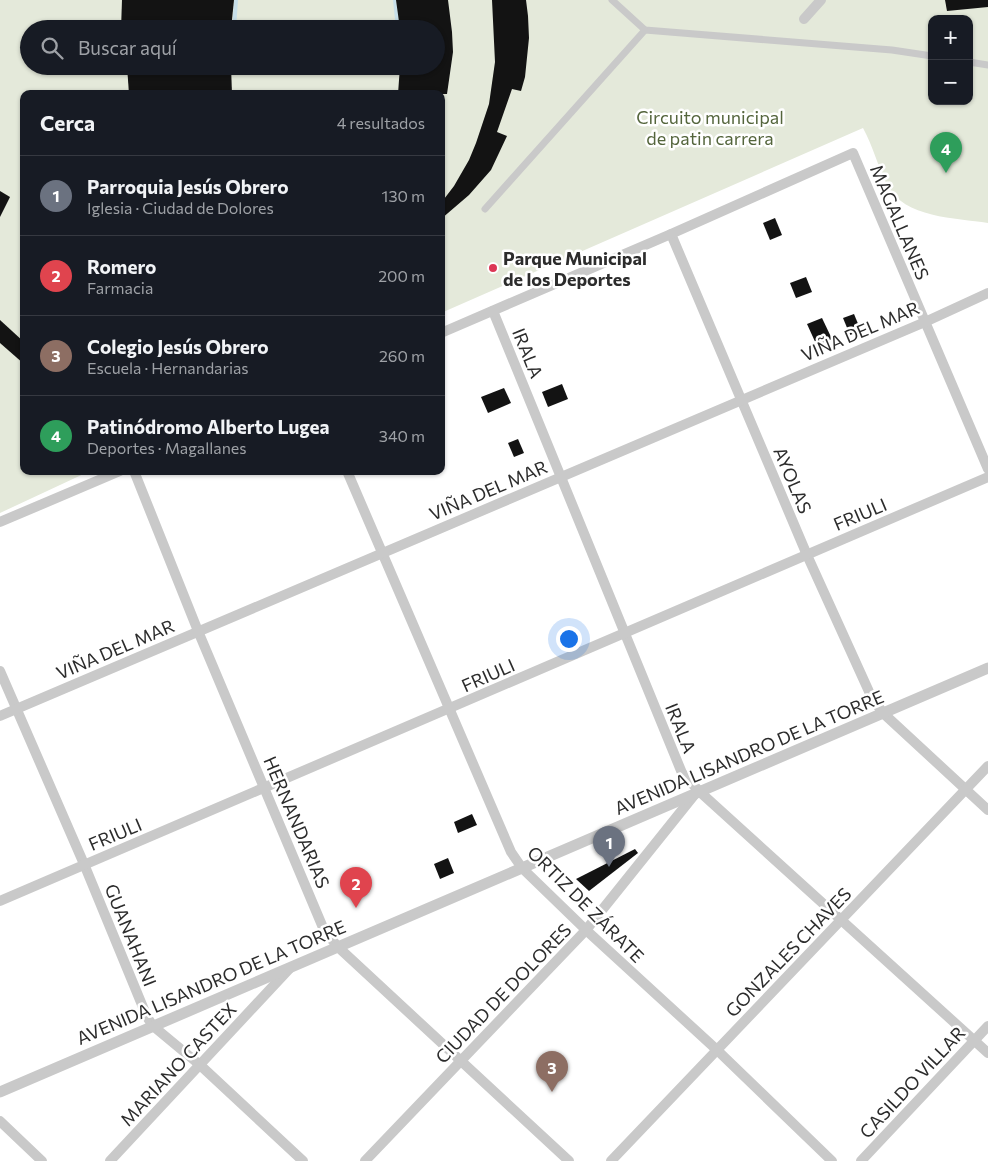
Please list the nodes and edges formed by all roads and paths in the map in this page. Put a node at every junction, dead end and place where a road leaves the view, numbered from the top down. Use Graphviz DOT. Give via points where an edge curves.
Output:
graph roads {
  1 [pos="612,0"];
  2 [pos="821,0"];
  3 [pos="804,18"];
  4 [pos="645,30"];
  5 [pos="928,55"];
  6 [pos="973,63"];
  7 [pos="988,65"];
  8 [pos="485,209"];
  9 [pos="670,234"];
  10 [pos="988,293"];
  11 [pos="494,311"];
  12 [pos="925,322"];
  13 [pos="445,331"];
  14 [pos="740,400"];
  15 [pos="988,468"];
  16 [pos="111,475"];
  17 [pos="136,475"];
  18 [pos="349,475"];
  19 [pos="562,476"];
  20 [pos="988,477"];
  21 [pos="0,522"];
  22 [pos="381,553"];
  23 [pos="807,554"];
  24 [pos="198,631"];
  25 [pos="625,632"];
  26 [pos="988,668"];
  27 [pos="0,671"];
  28 [pos="450,708"];
  29 [pos="16,709"];
  30 [pos="883,713"];
  31 [pos="0,716"];
  32 [pos="988,766"];
  33 [pos="265,788"];
  34 [pos="966,789"];
  35 [pos="698,793"];
  36 [pos="988,810"];
  37 [pos="84,864"];
  38 [pos="522,868"];
  39 [pos="0,902"];
  40 [pos="842,920"];
  41 [pos="586,930"];
  42 [pos="338,947"];
  43 [pos="291,967"];
  44 [pos="153,1026"];
  45 [pos="988,1026"];
  46 [pos="974,1040"];
  47 [pos="717,1050"];
  48 [pos="988,1053"];
  49 [pos="460,1062"];
  50 [pos="200,1065"];
  51 [pos="0,1092"];
  52 [pos="0,1121"];
  53 [pos="42,1161"];
  54 [pos="110,1161"];
  55 [pos="303,1161"];
  56 [pos="365,1161"];
  57 [pos="569,1161"];
  58 [pos="611,1161"];
  59 [pos="832,1161"];
  60 [pos="861,1161"];
  1 -- 4 [label="street"];
  2 -- 3 [label="street"];
  4 -- 5 [label="street"];
  4 -- 8 [label="street"];
  6 -- 7 [label="street"];
  9 -- 11 [label="street"];
  9 -- 12 [label="street, MAGALLANES" via="853,153"];
  9 -- 14 [label="street, AYOLAS"];
  10 -- 12 [label="street, VIÑA DEL MAR"];
  11 -- 13 [label="street"];
  11 -- 19 [label="street, IRALA"];
  12 -- 14 [label="street, VIÑA DEL MAR"];
  12 -- 15 [label="street, MAGALLANES"];
  14 -- 19 [label="street, VIÑA DEL MAR"];
  14 -- 23 [label="street, AYOLAS"];
  16 -- 21 [label="street"];
  17 -- 24 [label="street, HERNANDARIAS"];
  18 -- 22 [label="street, ORTIZ DE ZÁRATE"];
  19 -- 22 [label="street, VIÑA DEL MAR"];
  19 -- 25 [label="street, IRALA"];
  20 -- 23 [label="street, FRIULI"];
  22 -- 24 [label="street, VIÑA DEL MAR"];
  22 -- 28 [label="street, ORTIZ DE ZÁRATE"];
  23 -- 25 [label="street, FRIULI"];
  23 -- 30 [label="street, AYOLAS" via="871,696"];
  24 -- 29 [label="street, VIÑA DEL MAR"];
  24 -- 33 [label="street, HERNANDARIAS"];
  25 -- 28 [label="street, FRIULI"];
  25 -- 35 [label="street, IRALA" via="682,773"];
  26 -- 30 [label="street, AVENIDA LISANDRO DE LA TORRE"];
  27 -- 29 [label="street, GUANAHANI"];
  28 -- 33 [label="street, FRIULI"];
  28 -- 38 [label="street, ORTIZ DE ZÁRATE" via="511,852"];
  29 -- 31 [label="street, VIÑA DEL MAR"];
  29 -- 37 [label="street, GUANAHANI"];
  30 -- 34 [label="street, AYOLAS"];
  30 -- 35 [label="street, AVENIDA LISANDRO DE LA TORRE"];
  32 -- 34 [label="street, GONZALES CHAVES"];
  33 -- 37 [label="street, FRIULI"];
  33 -- 42 [label="street, HERNANDARIAS" via="324,930"];
  34 -- 36 [label="street, AYOLAS"];
  34 -- 40 [label="street, GONZALES CHAVES"];
  35 -- 38 [label="street, AVENIDA LISANDRO DE LA TORRE"];
  35 -- 40 [label="street, IRALA"];
  35 -- 41 [label="street, CIUDAD DE DOLORES"];
  37 -- 39 [label="street, FRIULI"];
  37 -- 44 [label="street, GUANAHANI"];
  38 -- 41 [label="street, ORTIZ DE ZÁRATE"];
  38 -- 42 [label="street, AVENIDA LISANDRO DE LA TORRE"];
  40 -- 46 [label="street, IRALA"];
  40 -- 47 [label="street, GONZALES CHAVES"];
  41 -- 47 [label="street, ORTIZ DE ZÁRATE"];
  41 -- 49 [label="street, CIUDAD DE DOLORES"];
  42 -- 43 [label="street, AVENIDA LISANDRO DE LA TORRE"];
  42 -- 49 [label="street, HERNANDARIAS"];
  43 -- 44 [label="street, AVENIDA LISANDRO DE LA TORRE"];
  43 -- 50 [label="street, MARIANO CASTEX"];
  44 -- 50 [label="street, GUANAHANI"];
  44 -- 51 [label="street, AVENIDA LISANDRO DE LA TORRE"];
  45 -- 46 [label="street, CASILDO VILLAR"];
  46 -- 48 [label="street, IRALA"];
  46 -- 60 [label="street, CASILDO VILLAR"];
  47 -- 58 [label="street, GONZALES CHAVES"];
  47 -- 59 [label="street, ORTIZ DE ZÁRATE"];
  49 -- 56 [label="street, CIUDAD DE DOLORES"];
  49 -- 57 [label="street, HERNANDARIAS"];
  50 -- 54 [label="street, MARIANO CASTEX"];
  50 -- 55 [label="street, GUANAHANI"];
  52 -- 53 [label="street"];
}
